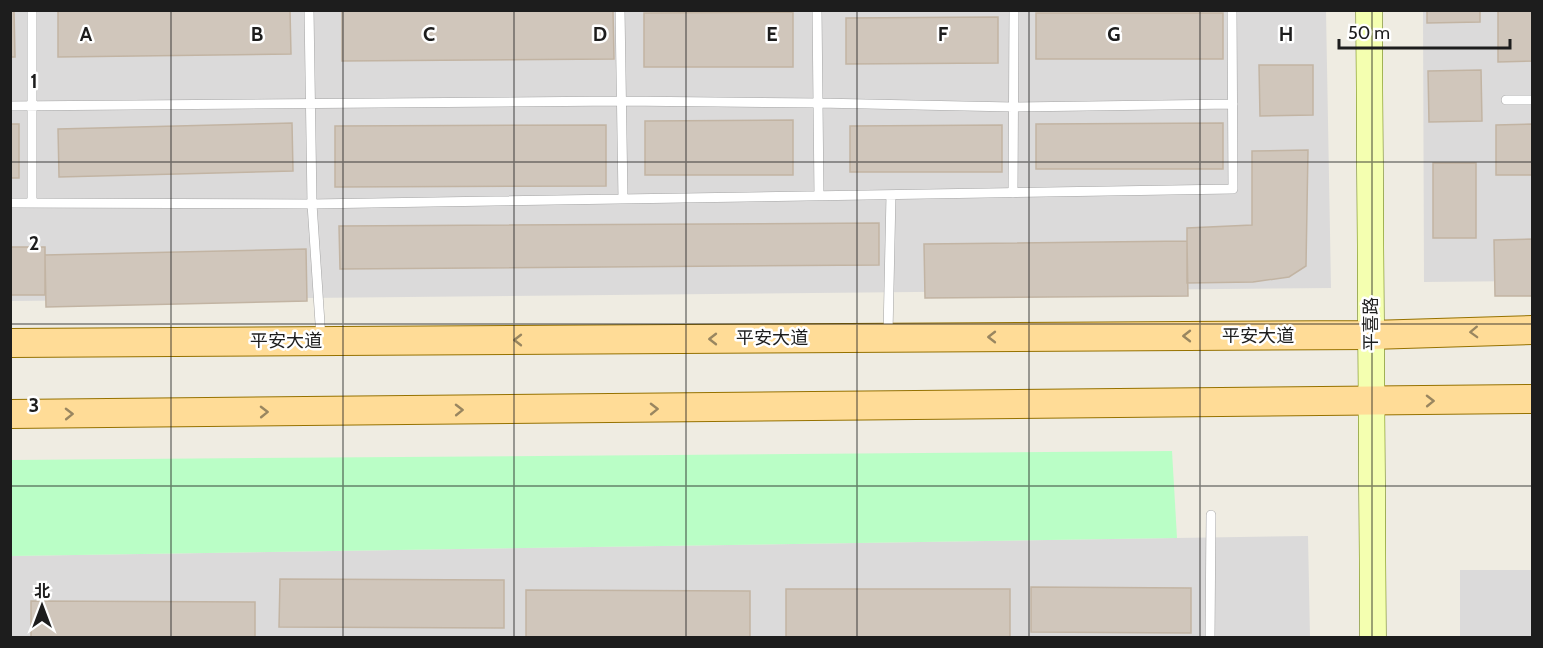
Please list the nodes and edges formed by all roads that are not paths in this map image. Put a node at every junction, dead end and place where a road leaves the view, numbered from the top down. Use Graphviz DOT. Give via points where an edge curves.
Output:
graph roads {
  1 [pos="32,10"];
  2 [pos="309,10"];
  3 [pos="620,10"];
  4 [pos="817,10"];
  5 [pos="1014,10"];
  6 [pos="1232,10"];
  7 [pos="1369,10"];
  8 [pos="1506,100"];
  9 [pos="1533,100"];
  10 [pos="621,101"];
  11 [pos="818,103"];
  12 [pos="1233,104"];
  13 [pos="309,105"];
  14 [pos="10,106"];
  15 [pos="31,106"];
  16 [pos="1013,108"];
  17 [pos="1013,193"];
  18 [pos="891,195"];
  19 [pos="819,196"];
  20 [pos="623,199"];
  21 [pos="10,203"];
  22 [pos="32,203"];
  23 [pos="312,204"];
  24 [pos="1533,330"];
  25 [pos="1371,335"];
  26 [pos="888,338"];
  27 [pos="321,341"];
  28 [pos="10,343"];
  29 [pos="1533,399"];
  30 [pos="1371,402"];
  31 [pos="10,414"];
  32 [pos="1211,515"];
  33 [pos="1210,638"];
  34 [pos="1373,638"];
  1 -- 15 [label="lane"];
  2 -- 13 [label="lane"];
  3 -- 10 [label="lane"];
  4 -- 11 [label="lane"];
  5 -- 16 [label="lane"];
  6 -- 12 [label="lane"];
  7 -- 25 [label="street, 平喜路"];
  8 -- 9 [label="lane"];
  10 -- 11 [label="lane"];
  10 -- 13 [label="lane"];
  10 -- 20 [label="lane"];
  11 -- 16 [label="lane"];
  11 -- 19 [label="lane"];
  12 -- 16 [label="lane"];
  12 -- 17 [label="lane" via="1233,189"];
  13 -- 15 [label="lane"];
  13 -- 23 [label="lane"];
  14 -- 15 [label="lane"];
  15 -- 22 [label="lane"];
  16 -- 17 [label="lane"];
  17 -- 18 [label="lane"];
  18 -- 19 [label="lane"];
  18 -- 26 [label="lane"];
  19 -- 20 [label="lane"];
  20 -- 23 [label="lane"];
  21 -- 22 [label="lane"];
  22 -- 23 [label="lane"];
  23 -- 27 [label="lane"];
  24 -- 25 [label="main road, 平安大道, one-way"];
  25 -- 26 [label="main road, 平安大道, one-way"];
  25 -- 30 [label="street, 平喜路"];
  26 -- 27 [label="main road, 平安大道, one-way"];
  27 -- 28 [label="main road, 平安大道"];
  30 -- 29 [label="main road, one-way"];
  31 -- 30 [label="main road, one-way"];
  30 -- 34 [label="street, 平喜路"];
  32 -- 33 [label="lane"];
}
